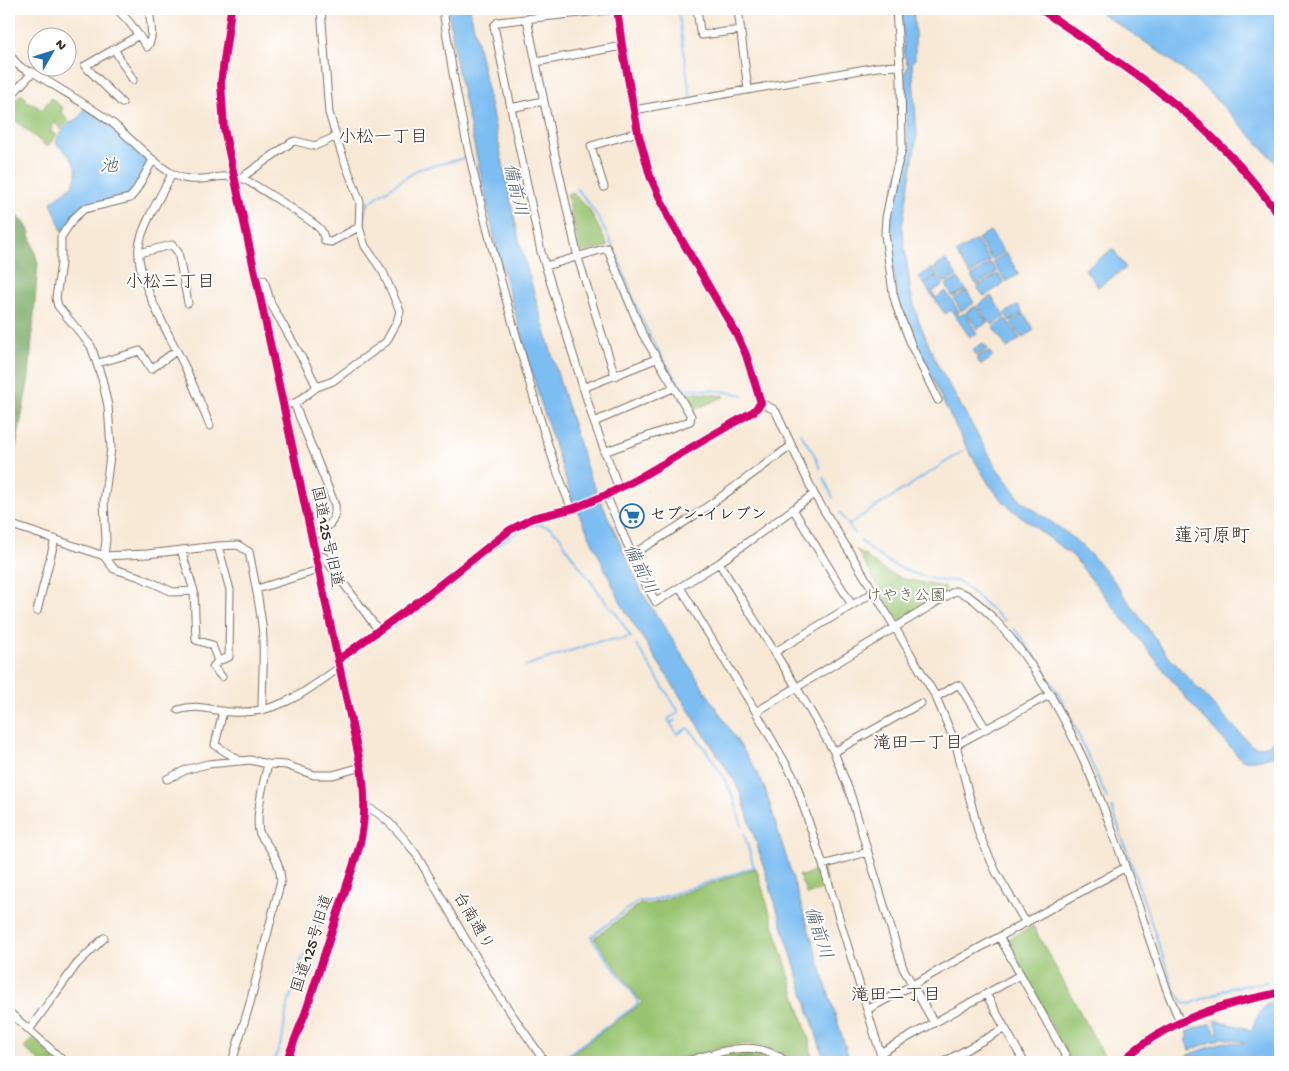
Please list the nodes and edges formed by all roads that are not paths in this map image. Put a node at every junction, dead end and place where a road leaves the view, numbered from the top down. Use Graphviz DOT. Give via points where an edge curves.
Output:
graph roads {
  1 [pos="117,9"];
  2 [pos="149,9"];
  3 [pos="231,9"];
  4 [pos="321,9"];
  5 [pos="443,9"];
  6 [pos="617,9"];
  7 [pos="697,9"];
  8 [pos="738,9"];
  9 [pos="896,9"];
  10 [pos="527,19"];
  11 [pos="741,30"];
  12 [pos="139,35"];
  13 [pos="622,46"];
  14 [pos="114,49"];
  15 [pos="9,54"];
  16 [pos="536,62"];
  17 [pos="900,66"];
  18 [pos="28,72"];
  19 [pos="28,77"];
  20 [pos="43,78"];
  21 [pos="134,80"];
  22 [pos="748,90"];
  23 [pos="9,98"];
  24 [pos="543,101"];
  25 [pos="122,103"];
  26 [pos="511,108"];
  27 [pos="634,110"];
  28 [pos="638,132"];
  29 [pos="337,136"];
  30 [pos="153,160"];
  31 [pos="172,174"];
  32 [pos="237,177"];
  33 [pos="604,187"];
  34 [pos="359,227"];
  35 [pos="139,254"];
  36 [pos="578,258"];
  37 [pos="546,266"];
  38 [pos="256,283"];
  39 [pos="188,303"];
  40 [pos="176,351"];
  41 [pos="656,359"];
  42 [pos="98,362"];
  43 [pos="615,376"];
  44 [pos="317,387"];
  45 [pos="583,388"];
  46 [pos="673,388"];
  47 [pos="938,400"];
  48 [pos="294,402"];
  49 [pos="761,403"];
  50 [pos="283,406"];
  51 [pos="594,422"];
  52 [pos="210,426"];
  53 [pos="791,446"];
  54 [pos="604,452"];
  55 [pos="619,488"];
  56 [pos="814,494"];
  57 [pos="604,496"];
  58 [pos="573,509"];
  59 [pos="793,509"];
  60 [pos="11,525"];
  61 [pos="9,535"];
  62 [pos="312,538"];
  63 [pos="55,539"];
  64 [pos="218,546"];
  65 [pos="181,550"];
  66 [pos="315,554"];
  67 [pos="632,554"];
  68 [pos="104,556"];
  69 [pos="720,563"];
  70 [pos="318,570"];
  71 [pos="680,587"];
  72 [pos="257,589"];
  73 [pos="194,591"];
  74 [pos="874,592"];
  75 [pos="852,605"];
  76 [pos="37,611"];
  77 [pos="896,628"];
  78 [pos="379,631"];
  79 [pos="775,652"];
  80 [pos="218,661"];
  81 [pos="339,663"];
  82 [pos="222,677"];
  83 [pos="797,688"];
  84 [pos="1051,694"];
  85 [pos="936,696"];
  86 [pos="921,703"];
  87 [pos="178,710"];
  88 [pos="262,710"];
  89 [pos="223,711"];
  90 [pos="756,712"];
  91 [pos="986,729"];
  92 [pos="956,744"];
  93 [pos="834,752"];
  94 [pos="241,761"];
  95 [pos="268,764"];
  96 [pos="361,767"];
  97 [pos="167,779"];
  98 [pos="365,807"];
  99 [pos="868,852"];
  100 [pos="823,865"];
  101 [pos="1124,868"];
  102 [pos="1026,923"];
  103 [pos="104,938"];
  104 [pos="1000,938"];
  105 [pos="1020,975"];
  106 [pos="912,986"];
  107 [pos="986,994"];
  108 [pos="867,1010"];
  109 [pos="9,1012"];
  110 [pos="934,1023"];
  111 [pos="1005,1028"];
  112 [pos="28,1030"];
  113 [pos="880,1053"];
  114 [pos="66,1062"];
  115 [pos="232,1062"];
  116 [pos="286,1062"];
  117 [pos="545,1062"];
  118 [pos="684,1062"];
  119 [pos="786,1062"];
  120 [pos="883,1062"];
  121 [pos="944,1062"];
  122 [pos="1024,1062"];
  123 [pos="1069,1062"];
  124 [pos="1122,1062"];
  1 -- 12 [label="street"];
  2 -- 12 [label="street" via="152,37 147,47"];
  3 -- 32 [label="street, 国道125号旧道" via="221,93 224,129"];
  4 -- 29 [label="street" via="329,113"];
  5 -- 58 [label="street" via="470,156 490,242 539,414"];
  6 -- 10 [label="street"];
  6 -- 13 [label="street"];
  7 -- 11 [label="street" via="702,35"];
  8 -- 11 [label="street"];
  9 -- 17 [label="street"];
  10 -- 16 [label="street"];
  10 -- 26 [label="street" via="498,22 494,26"];
  11 -- 22 [label="street"];
  12 -- 14 [label="street"];
  13 -- 16 [label="street"];
  13 -- 27 [label="street"];
  14 -- 21 [label="street"];
  14 -- 25 [label="street" via="85,66"];
  15 -- 18 [label="street"];
  16 -- 24 [label="street"];
  17 -- 22 [label="street" via="877,67"];
  17 -- 47 [label="street" via="902,149 885,234 897,308 912,349"];
  19 -- 23 [label="street"];
  20 -- 30 [label="street" via="115,126"];
  22 -- 27 [label="street"];
  24 -- 26 [label="street"];
  24 -- 36 [label="street"];
  26 -- 37 [label="street"];
  27 -- 28 [label="street"];
  28 -- 33 [label="street" via="591,146"];
  28 -- 49 [label="street" via="660,199 746,354"];
  29 -- 32 [label="street" via="314,146 292,142"];
  29 -- 34 [label="street" via="360,202"];
  30 -- 31 [label="street"];
  30 -- 42 [label="street" via="130,198 84,209 61,237 58,306 91,346"];
  31 -- 32 [label="street" via="200,181 212,177"];
  31 -- 35 [label="street" via="142,234"];
  32 -- 34 [label="street" via="295,210 322,230 325,241 331,242"];
  32 -- 38 [label="street, 国道125号旧道"];
  34 -- 44 [label="street" via="365,246 383,272 400,311 386,342 334,381"];
  35 -- 39 [label="street" via="172,245 178,252"];
  35 -- 40 [label="street" via="144,279"];
  36 -- 37 [label="street"];
  36 -- 41 [label="street" via="607,248"];
  36 -- 43 [label="street"];
  37 -- 45 [label="street"];
  38 -- 44 [label="street" via="264,280 270,304"];
  38 -- 50 [label="street, 国道125号旧道"];
  40 -- 42 [label="street" via="151,369 140,351"];
  40 -- 52 [label="street"];
  41 -- 43 [label="street"];
  41 -- 46 [label="street"];
  42 -- 68 [label="street" via="108,406 111,448 104,502"];
  43 -- 45 [label="street"];
  44 -- 48 [label="street"];
  45 -- 51 [label="street"];
  46 -- 51 [label="street"];
  46 -- 54 [label="street" via="691,416 690,421"];
  48 -- 50 [label="street"];
  48 -- 62 [label="street" via="335,505 333,521"];
  49 -- 53 [label="street" via="776,412"];
  49 -- 55 [label="street" via="754,411"];
  50 -- 62 [label="street, 国道125号旧道"];
  51 -- 54 [label="street"];
  53 -- 56 [label="street"];
  53 -- 67 [label="street" via="678,527"];
  54 -- 55 [label="street"];
  55 -- 57 [label="street"];
  56 -- 59 [label="street"];
  56 -- 74 [label="street"];
  57 -- 58 [label="street"];
  57 -- 67 [label="street"];
  58 -- 78 [label="street" via="533,518 510,530"];
  59 -- 69 [label="street"];
  59 -- 75 [label="street"];
  60 -- 61 [label="street"];
  60 -- 63 [label="street"];
  62 -- 66 [label="street, 国道125号旧道"];
  63 -- 68 [label="street"];
  63 -- 76 [label="street"];
  64 -- 65 [label="street"];
  64 -- 72 [label="street" via="238,545 249,552"];
  64 -- 80 [label="street" via="230,590 229,657"];
  65 -- 68 [label="street"];
  65 -- 73 [label="street"];
  66 -- 70 [label="street, 国道125号旧道"];
  66 -- 78 [label="street" via="324,557"];
  67 -- 71 [label="street" via="656,602"];
  68 -- 73 [label="street" via="114,569 140,576 173,592"];
  69 -- 71 [label="street"];
  69 -- 79 [label="street"];
  70 -- 72 [label="street"];
  70 -- 81 [label="street, 国道125号旧道"];
  71 -- 90 [label="street"];
  72 -- 88 [label="street" via="262,626"];
  73 -- 80 [label="street" via="196,640 212,645"];
  74 -- 75 [label="street"];
  74 -- 77 [label="street"];
  75 -- 79 [label="street"];
  77 -- 83 [label="street"];
  77 -- 84 [label="street" via="955,591 960,592 1003,629"];
  77 -- 85 [label="street"];
  78 -- 81 [label="street"];
  79 -- 83 [label="street"];
  80 -- 82 [label="street" via="213,668"];
  81 -- 88 [label="street" via="317,684 298,696"];
  81 -- 96 [label="street, 国道125号旧道"];
  83 -- 90 [label="street"];
  83 -- 93 [label="street"];
  84 -- 91 [label="street"];
  84 -- 101 [label="street" via="1090,777"];
  85 -- 91 [label="street" via="960,686"];
  85 -- 92 [label="street"];
  86 -- 93 [label="street"];
  87 -- 89 [label="street" via="190,706"];
  88 -- 89 [label="street" via="249,713"];
  89 -- 94 [label="street" via="215,746"];
  90 -- 100 [label="street" via="794,778"];
  91 -- 92 [label="street"];
  92 -- 102 [label="street" via="979,834 996,872"];
  93 -- 99 [label="street"];
  94 -- 95 [label="street"];
  94 -- 97 [label="street" via="208,764"];
  95 -- 96 [label="street" via="286,765 314,775 333,775"];
  95 -- 115 [label="street" via="258,830 276,856 281,867 281,880"];
  96 -- 98 [label="street, 国道125号旧道"];
  98 -- 116 [label="street, 国道125号旧道" via="361,840 348,886"];
  98 -- 117 [label="street, 台南通り" via="387,822 416,854 497,993"];
  99 -- 100 [label="street"];
  99 -- 106 [label="street" via="903,968"];
  100 -- 108 [label="street"];
  101 -- 102 [label="street"];
  101 -- 124 [label="street" via="1180,1022 1141,1045"];
  102 -- 104 [label="street"];
  103 -- 112 [label="street" via="77,964"];
  104 -- 105 [label="street"];
  104 -- 106 [label="street"];
  105 -- 107 [label="street"];
  105 -- 123 [label="street"];
  106 -- 108 [label="street"];
  106 -- 110 [label="street"];
  107 -- 110 [label="street"];
  107 -- 111 [label="street"];
  108 -- 113 [label="street"];
  109 -- 112 [label="street"];
  110 -- 113 [label="street"];
  111 -- 121 [label="street"];
  111 -- 122 [label="street"];
  112 -- 114 [label="street"];
  113 -- 120 [label="street"];
  118 -- 119 [label="street" via="739,1048 764,1051"];
}
